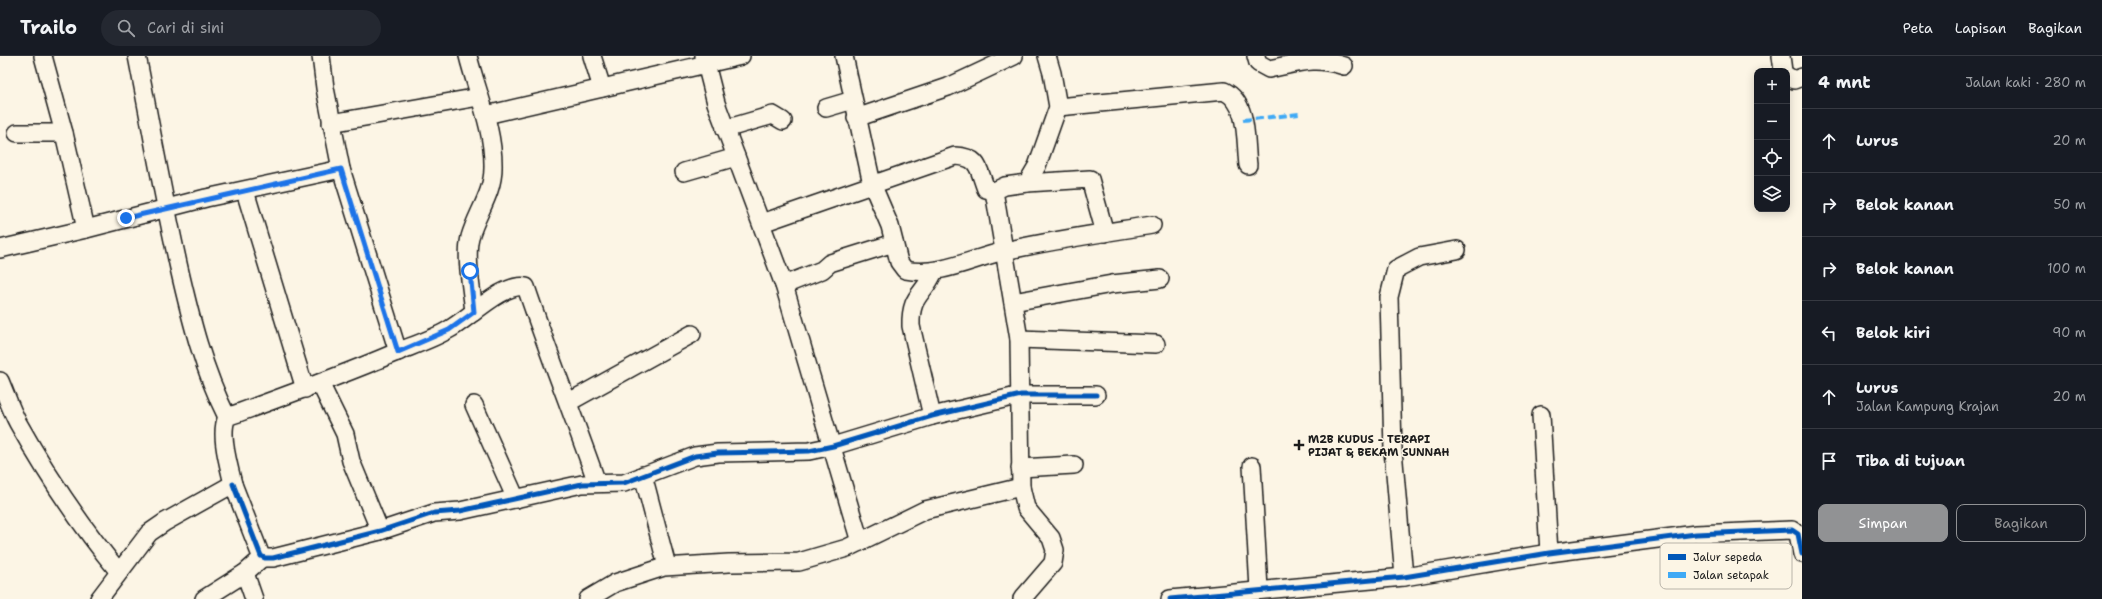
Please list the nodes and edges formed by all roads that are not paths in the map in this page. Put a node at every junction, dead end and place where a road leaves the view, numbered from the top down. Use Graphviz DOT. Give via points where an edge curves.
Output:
graph roads {
  1 [pos="43,56"];
  2 [pos="137,56"];
  3 [pos="321,56"];
  4 [pos="468,56"];
  5 [pos="592,56"];
  6 [pos="741,56"];
  7 [pos="844,56"];
  8 [pos="1014,56"];
  9 [pos="1047,56"];
  10 [pos="1256,56"];
  11 [pos="1781,56"];
  12 [pos="705,60"];
  13 [pos="1344,66"];
  14 [pos="1783,68"];
  15 [pos="1802,77"];
  16 [pos="1790,78"];
  17 [pos="602,88"];
  18 [pos="479,97"];
  19 [pos="853,100"];
  20 [pos="1058,107"];
  21 [pos="826,108"];
  22 [pos="486,116"];
  23 [pos="856,118"];
  24 [pos="783,121"];
  25 [pos="331,123"];
  26 [pos="726,129"];
  27 [pos="17,133"];
  28 [pos="64,133"];
  29 [pos="736,157"];
  30 [pos="1248,165"];
  31 [pos="341,169"];
  32 [pos="684,172"];
  33 [pos="1027,183"];
  34 [pos="872,184"];
  35 [pos="245,191"];
  36 [pos="994,191"];
  37 [pos="165,208"];
  38 [pos="762,224"];
  39 [pos="1152,225"];
  40 [pos="86,229"];
  41 [pos="1105,233"];
  42 [pos="894,243"];
  43 [pos="0,249"];
  44 [pos="1457,250"];
  45 [pos="1004,251"];
  46 [pos="934,271"];
  47 [pos="1160,279"];
  48 [pos="784,285"];
  49 [pos="1013,302"];
  50 [pos="474,312"];
  51 [pos="692,334"];
  52 [pos="1019,340"];
  53 [pos="1156,344"];
  54 [pos="398,352"];
  55 [pos="313,386"];
  56 [pos="2,390"];
  57 [pos="1021,394"];
  58 [pos="1096,395"];
  59 [pos="569,402"];
  60 [pos="474,405"];
  61 [pos="1541,415"];
  62 [pos="932,416"];
  63 [pos="227,417"];
  64 [pos="833,446"];
  65 [pos="1074,465"];
  66 [pos="1252,466"];
  67 [pos="1020,468"];
  68 [pos="643,475"];
  69 [pos="597,483"];
  70 [pos="232,484"];
  71 [pos="1021,487"];
  72 [pos="516,499"];
  73 [pos="380,531"];
  74 [pos="860,542"];
  75 [pos="1549,553"];
  76 [pos="1802,554"];
  77 [pos="263,557"];
  78 [pos="667,566"];
  79 [pos="119,572"];
  80 [pos="245,573"];
  81 [pos="1404,577"];
  82 [pos="1259,589"];
  83 [pos="1282,593"];
  84 [pos="1202,597"];
  85 [pos="99,599"];
  86 [pos="204,599"];
  87 [pos="254,599"];
  88 [pos="588,599"];
  89 [pos="1022,599"];
  90 [pos="1170,599"];
  1 -- 28 [label="street"];
  2 -- 37 [label="street"];
  3 -- 25 [label="street"];
  4 -- 18 [label="street"];
  5 -- 17 [label="street"];
  6 -- 12 [label="street"];
  7 -- 19 [label="street"];
  8 -- 23 [label="street" via="948,87"];
  9 -- 20 [label="street"];
  10 -- 13 [label="street" via="1258,63 1270,69 1318,59 1330,60"];
  11 -- 14 [label="street"];
  12 -- 17 [label="street"];
  12 -- 26 [label="street"];
  15 -- 16 [label="street" via="1794,80"];
  17 -- 22 [label="street"];
  18 -- 22 [label="street"];
  18 -- 25 [label="street"];
  19 -- 21 [label="street"];
  19 -- 23 [label="street"];
  20 -- 30 [label="street" via="1224,91 1231,94 1242,113"];
  20 -- 33 [label="street" via="1037,166"];
  22 -- 50 [label="street" via="493,167 492,185 470,236 468,250"];
  23 -- 34 [label="street"];
  24 -- 26 [label="street" via="773,115"];
  25 -- 31 [label="street"];
  26 -- 29 [label="street"];
  27 -- 28 [label="street"];
  28 -- 40 [label="street"];
  29 -- 32 [label="street"];
  29 -- 38 [label="street"];
  31 -- 35 [label="street"];
  31 -- 54 [label="street"];
  33 -- 36 [label="street" via="1005,186"];
  33 -- 41 [label="street" via="1090,179"];
  34 -- 36 [label="street" via="955,156 967,157 976,162 986,189"];
  34 -- 38 [label="street"];
  34 -- 42 [label="street" via="890,226"];
  35 -- 37 [label="street"];
  35 -- 55 [label="street"];
  36 -- 45 [label="street"];
  37 -- 40 [label="street"];
  37 -- 63 [label="street" via="193,328 211,386"];
  38 -- 48 [label="street"];
  39 -- 41 [label="street"];
  40 -- 43 [label="street"];
  41 -- 45 [label="street"];
  42 -- 46 [label="street" via="899,262 905,270"];
  42 -- 48 [label="street" via="830,263 822,270"];
  44 -- 81 [label="street" via="1419,257 1396,269 1389,297 1393,450"];
  45 -- 46 [label="street"];
  45 -- 49 [label="street"];
  46 -- 62 [label="street" via="930,281 911,307 910,315"];
  47 -- 49 [label="street" via="1112,284"];
  48 -- 64 [label="street"];
  49 -- 52 [label="street"];
  50 -- 54 [label="street" via="449,330"];
  50 -- 59 [label="street" via="505,291 518,286 526,287 543,339"];
  51 -- 59 [label="street"];
  52 -- 53 [label="street"];
  52 -- 57 [label="street"];
  54 -- 55 [label="street"];
  55 -- 63 [label="street"];
  55 -- 73 [label="street" via="345,434 351,461"];
  56 -- 79 [label="street" via="37,456 96,543"];
  57 -- 58 [label="street"];
  57 -- 62 [label="street"];
  57 -- 67 [label="street"];
  59 -- 69 [label="street"];
  60 -- 72 [label="street"];
  61 -- 75 [label="street"];
  62 -- 64 [label="street"];
  63 -- 70 [label="street" via="224,422"];
  64 -- 68 [label="street" via="809,451 695,456"];
  64 -- 74 [label="street"];
  65 -- 67 [label="street"];
  66 -- 82 [label="street"];
  67 -- 71 [label="street"];
  68 -- 69 [label="street" via="624,483"];
  68 -- 78 [label="street"];
  69 -- 72 [label="street"];
  70 -- 77 [label="street"];
  70 -- 79 [label="street" via="149,533"];
  71 -- 74 [label="street" via="925,510"];
  71 -- 89 [label="street" via="1026,508 1050,538 1055,550 1053,563"];
  72 -- 73 [label="street" via="460,511 434,513"];
  73 -- 77 [label="street" via="273,558"];
  74 -- 78 [label="street" via="799,562"];
  75 -- 76 [label="street" via="1696,534 1791,530 1798,534"];
  75 -- 81 [label="street"];
  77 -- 80 [label="street"];
  78 -- 88 [label="street" via="614,583"];
  79 -- 85 [label="street"];
  80 -- 86 [label="street"];
  80 -- 87 [label="street"];
  81 -- 83 [label="street"];
  82 -- 83 [label="street"];
  82 -- 84 [label="street"];
  84 -- 90 [label="street"];
}
